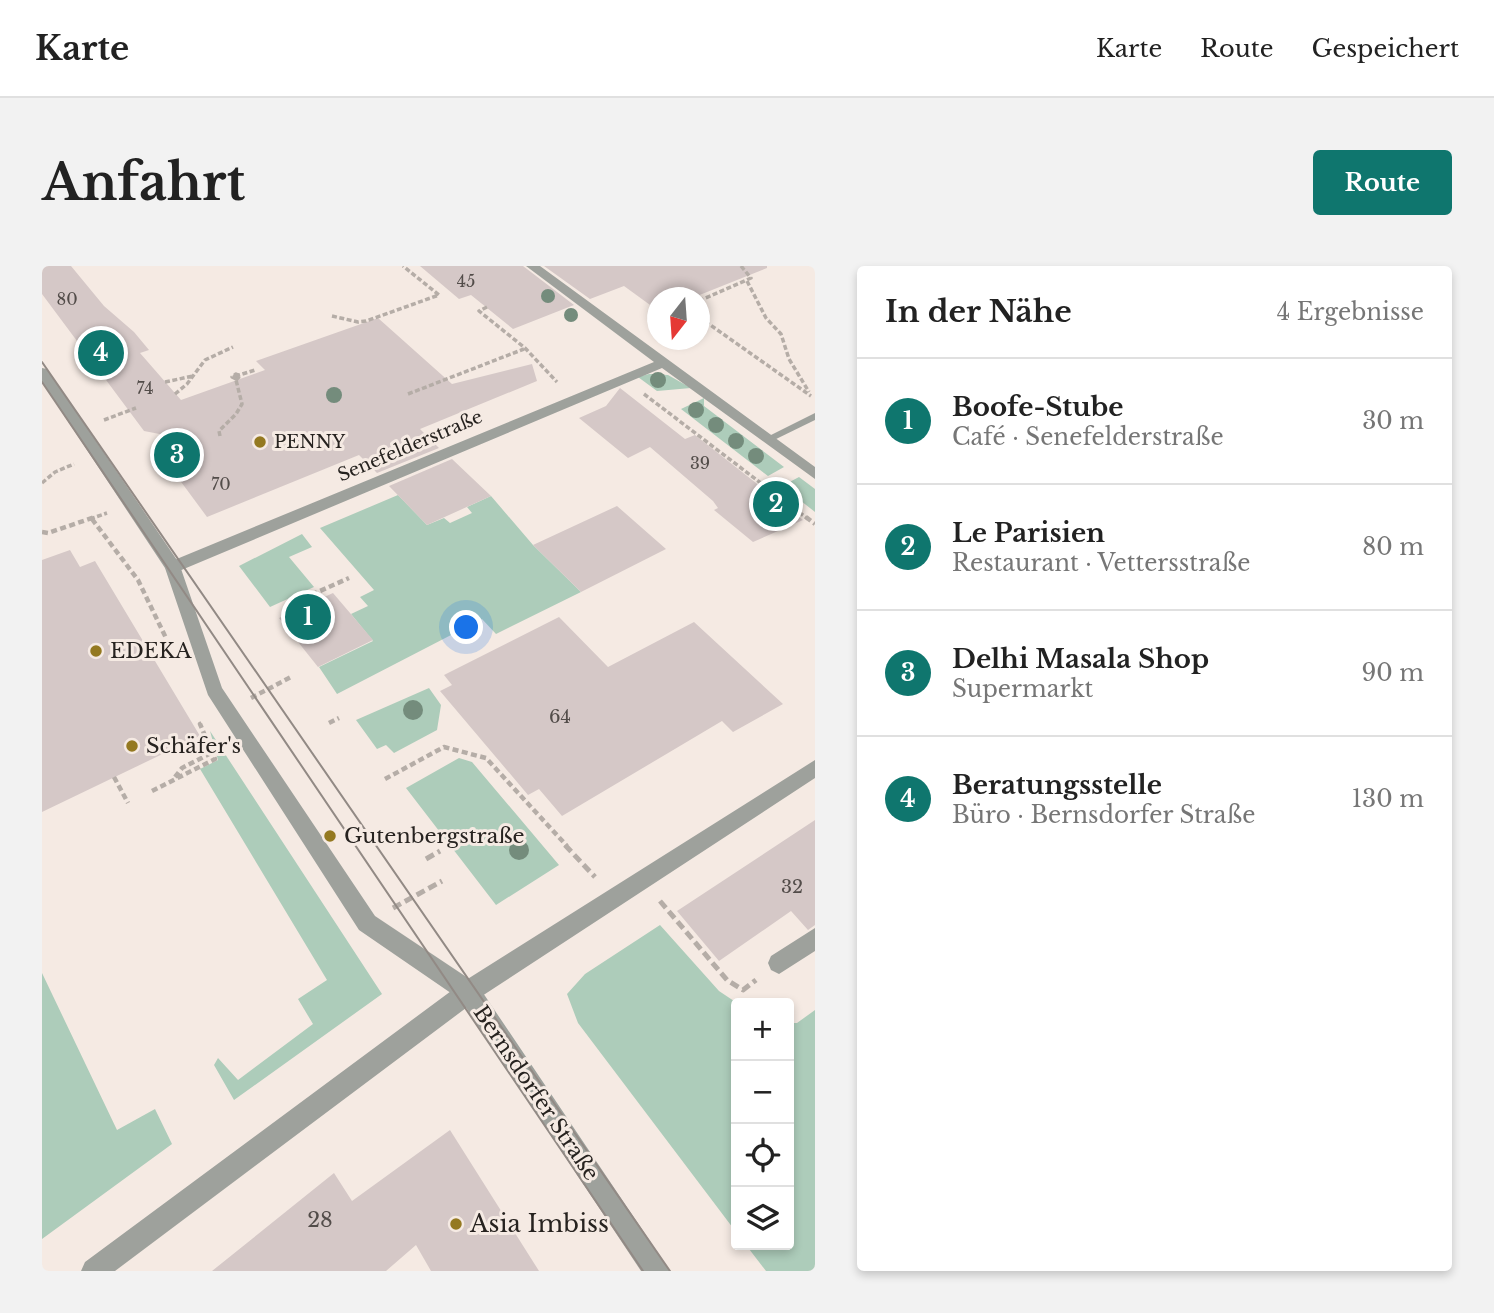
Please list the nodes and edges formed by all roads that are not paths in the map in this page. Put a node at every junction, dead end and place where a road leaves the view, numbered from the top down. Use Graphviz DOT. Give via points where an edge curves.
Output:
graph roads {
  1 [pos="532,266"];
  2 [pos="663,363"];
  3 [pos="42,372"];
  4 [pos="815,416"];
  5 [pos="768,439"];
  6 [pos="815,474"];
  7 [pos="173,567"];
  8 [pos="815,768"];
  9 [pos="815,937"];
  10 [pos="779,963"];
  11 [pos="469,992"];
  12 [pos="94,1271"];
  13 [pos="657,1271"];
  1 -- 2 [label="street"];
  2 -- 5 [label="street"];
  2 -- 7 [label="street, Senefelderstraße"];
  3 -- 7 [label="street, Bernsdorfer Straße"];
  4 -- 5 [label="lane"];
  5 -- 6 [label="street"];
  7 -- 11 [label="street, Bernsdorfer Straße" via="214,690 367,923"];
  8 -- 11 [label="street"];
  9 -- 10 [label="street"];
  11 -- 12 [label="street"];
  11 -- 13 [label="street, Bernsdorfer Straße"];
}
